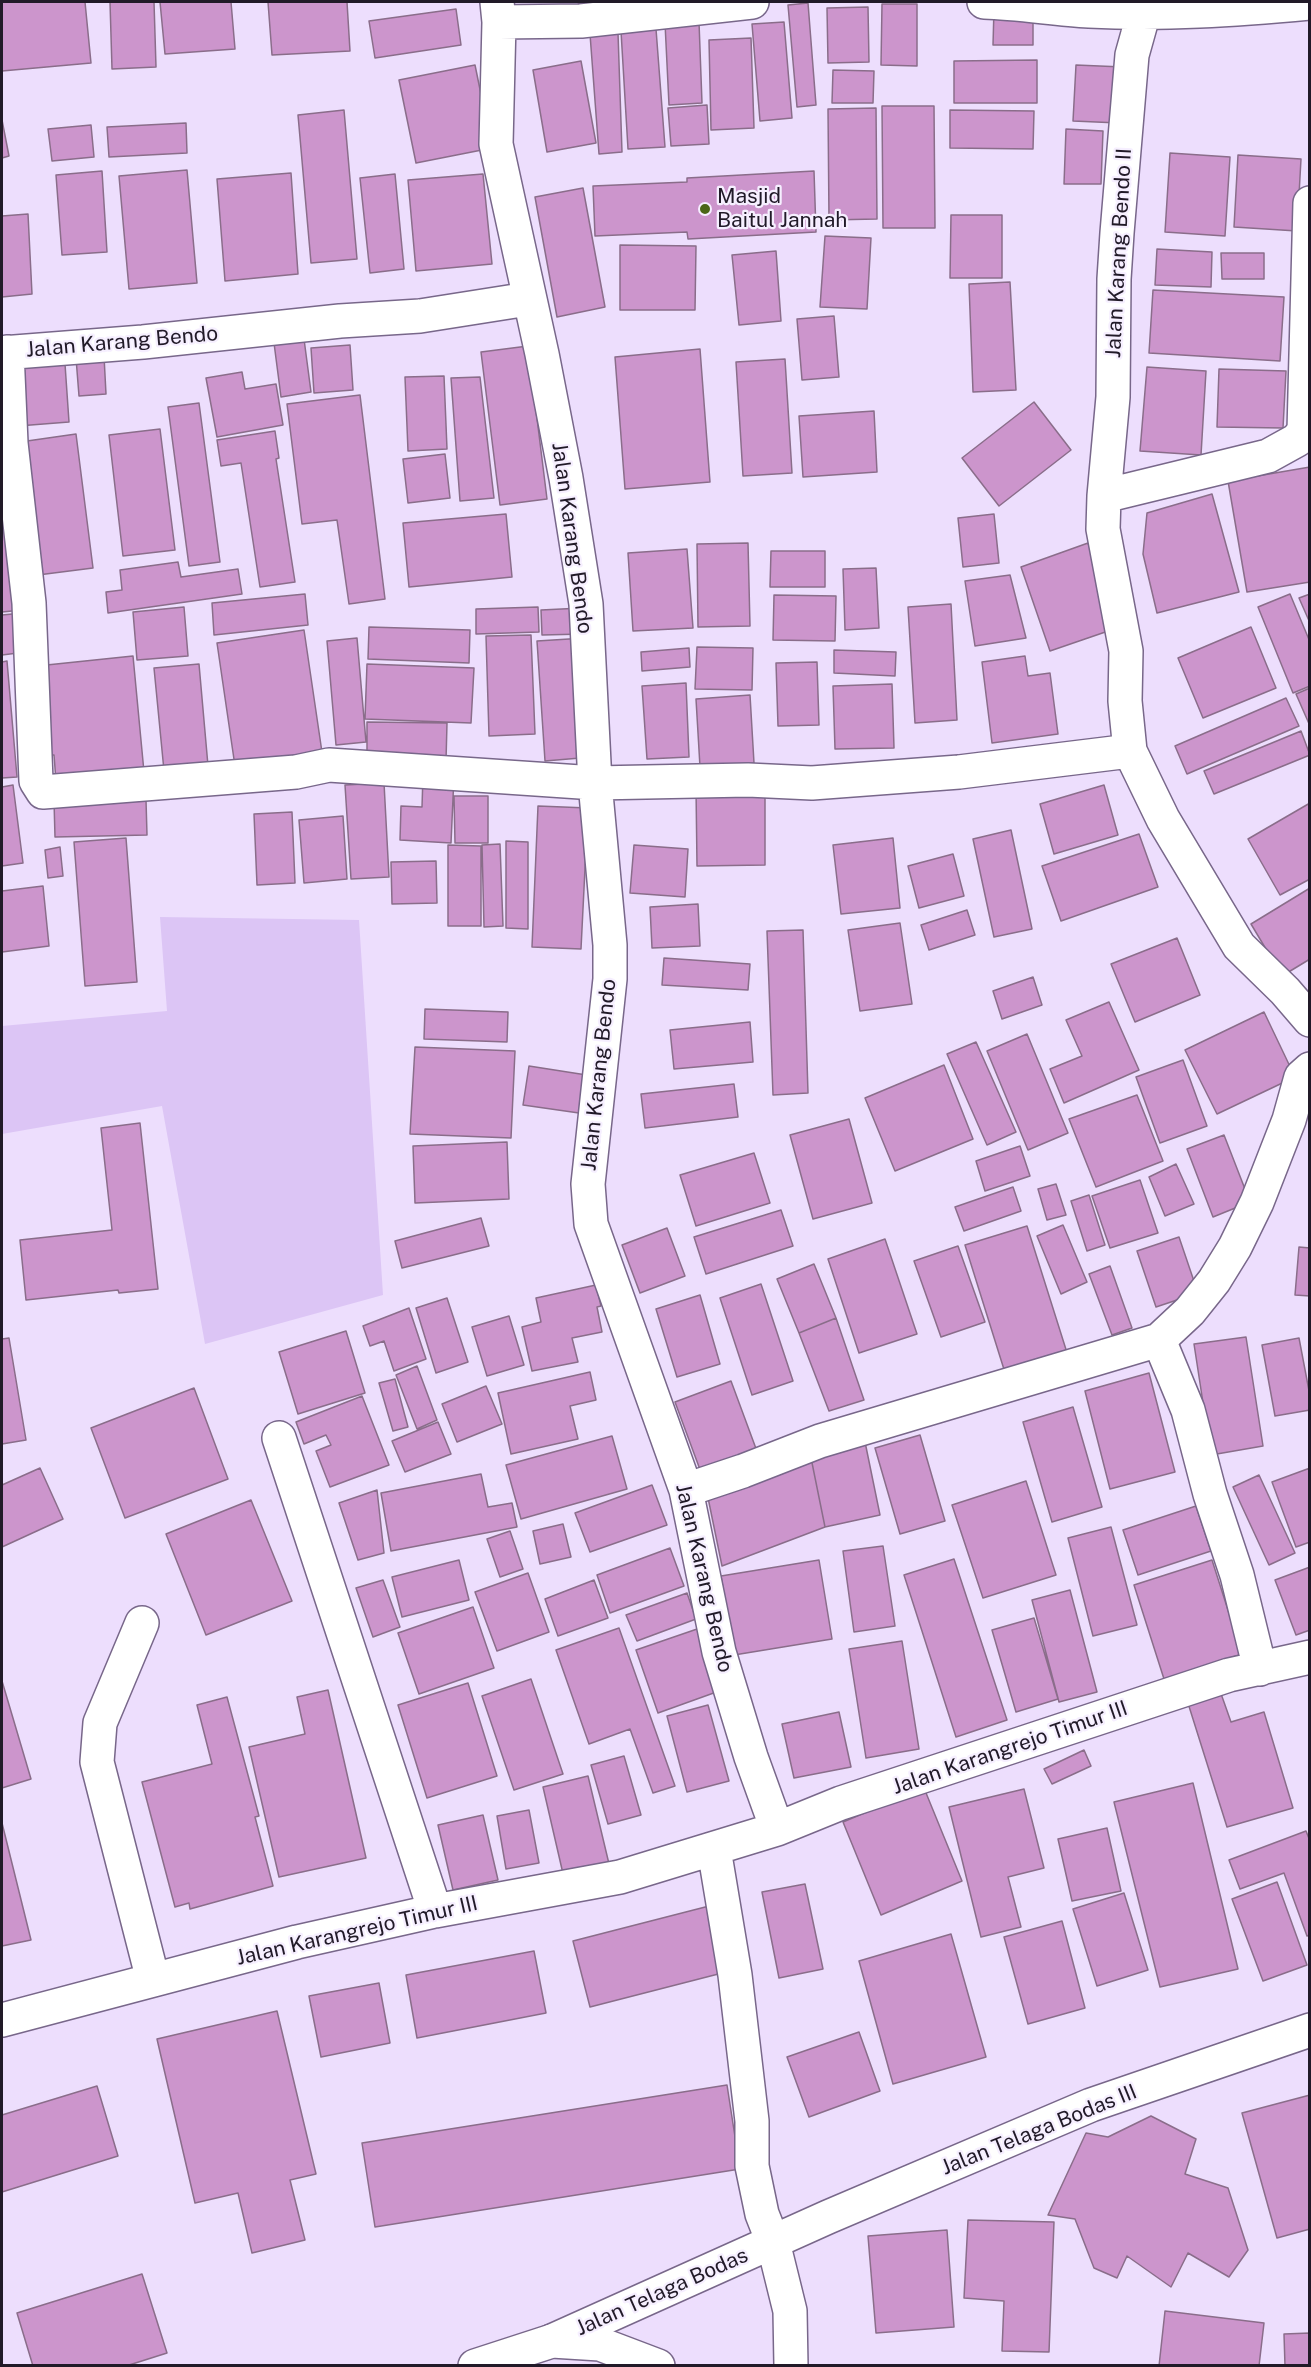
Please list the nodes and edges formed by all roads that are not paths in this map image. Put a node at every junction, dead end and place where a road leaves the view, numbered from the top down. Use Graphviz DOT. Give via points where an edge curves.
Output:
graph roads {
  1 [pos="752,2"];
  2 [pos="984,2"];
  3 [pos="1310,3"];
  4 [pos="498,12"];
  5 [pos="1144,12"];
  6 [pos="1310,203"];
  7 [pos="528,298"];
  8 [pos="4,353"];
  9 [pos="1268,456"];
  10 [pos="1310,460"];
  11 [pos="1104,496"];
  12 [pos="1130,751"];
  13 [pos="595,783"];
  14 [pos="1310,1020"];
  15 [pos="1310,1069"];
  16 [pos="1159,1340"];
  17 [pos="279,1438"];
  18 [pos="686,1490"];
  19 [pos="142,1623"];
  20 [pos="1310,1657"];
  21 [pos="1260,1669"];
  22 [pos="777,1829"];
  23 [pos="714,1849"];
  24 [pos="435,1911"];
  25 [pos="153,1980"];
  26 [pos="2,2020"];
  27 [pos="1310,2030"];
  28 [pos="773,2242"];
  29 [pos="552,2341"];
  30 [pos="475,2366"];
  31 [pos="658,2366"];
  32 [pos="791,2366"];
  1 -- 4 [label="street" via="581,21"];
  2 -- 5 [label="street"];
  3 -- 5 [label="street"];
  4 -- 7 [label="street, Jalan Karang Bendo" via="496,144"];
  5 -- 11 [label="street, Jalan Karang Bendo II" via="1132,56 1118,221 1113,397"];
  6 -- 9 [label="street" via="1304,431"];
  7 -- 8 [label="street, Jalan Karang Bendo" via="420,316"];
  7 -- 13 [label="street, Jalan Karang Bendo" via="564,467 586,604"];
  8 -- 13 [label="street" via="29,603 36,781 43,792 296,772 328,765"];
  9 -- 10 [label="street"];
  9 -- 11 [label="street"];
  11 -- 12 [label="street, Jalan Karang Bendo II" via="1103,529 1126,651"];
  12 -- 13 [label="street" via="958,772 812,783"];
  12 -- 14 [label="street" via="1163,819 1239,946"];
  13 -- 18 [label="street, Jalan Karang Bendo" via="610,979 588,1184 591,1224"];
  15 -- 16 [label="street" via="1301,1077 1289,1120 1235,1247 1196,1304"];
  16 -- 18 [label="street" via="820,1441"];
  16 -- 21 [label="street" via="1188,1410 1247,1609"];
  17 -- 24 [label="street"];
  18 -- 22 [label="street, Jalan Karang Bendo" via="719,1652"];
  19 -- 25 [label="street" via="100,1723 97,1762"];
  20 -- 21 [label="street, Jalan Karangrejo Timur III"];
  21 -- 22 [label="street, Jalan Karangrejo Timur III" via="1229,1675 1085,1722 841,1803"];
  22 -- 23 [label="street, Jalan Karangrejo Timur III"];
  23 -- 24 [label="street, Jalan Karangrejo Timur III" via="620,1877"];
  23 -- 28 [label="street" via="735,1975 752,2121 752,2166 762,2214"];
  24 -- 25 [label="street, Jalan Karangrejo Timur III"];
  25 -- 26 [label="street, Jalan Karangrejo Timur III"];
  27 -- 28 [label="street, Jalan Telaga Bodas III" via="1091,2106"];
  28 -- 29 [label="street, Jalan Telaga Bodas"];
  28 -- 32 [label="street" via="790,2311"];
  29 -- 30 [label="street, Jalan Telaga Bodas"];
  29 -- 31 [label="street, Jalan Telaga Bodas" via="600,2344"];
}
